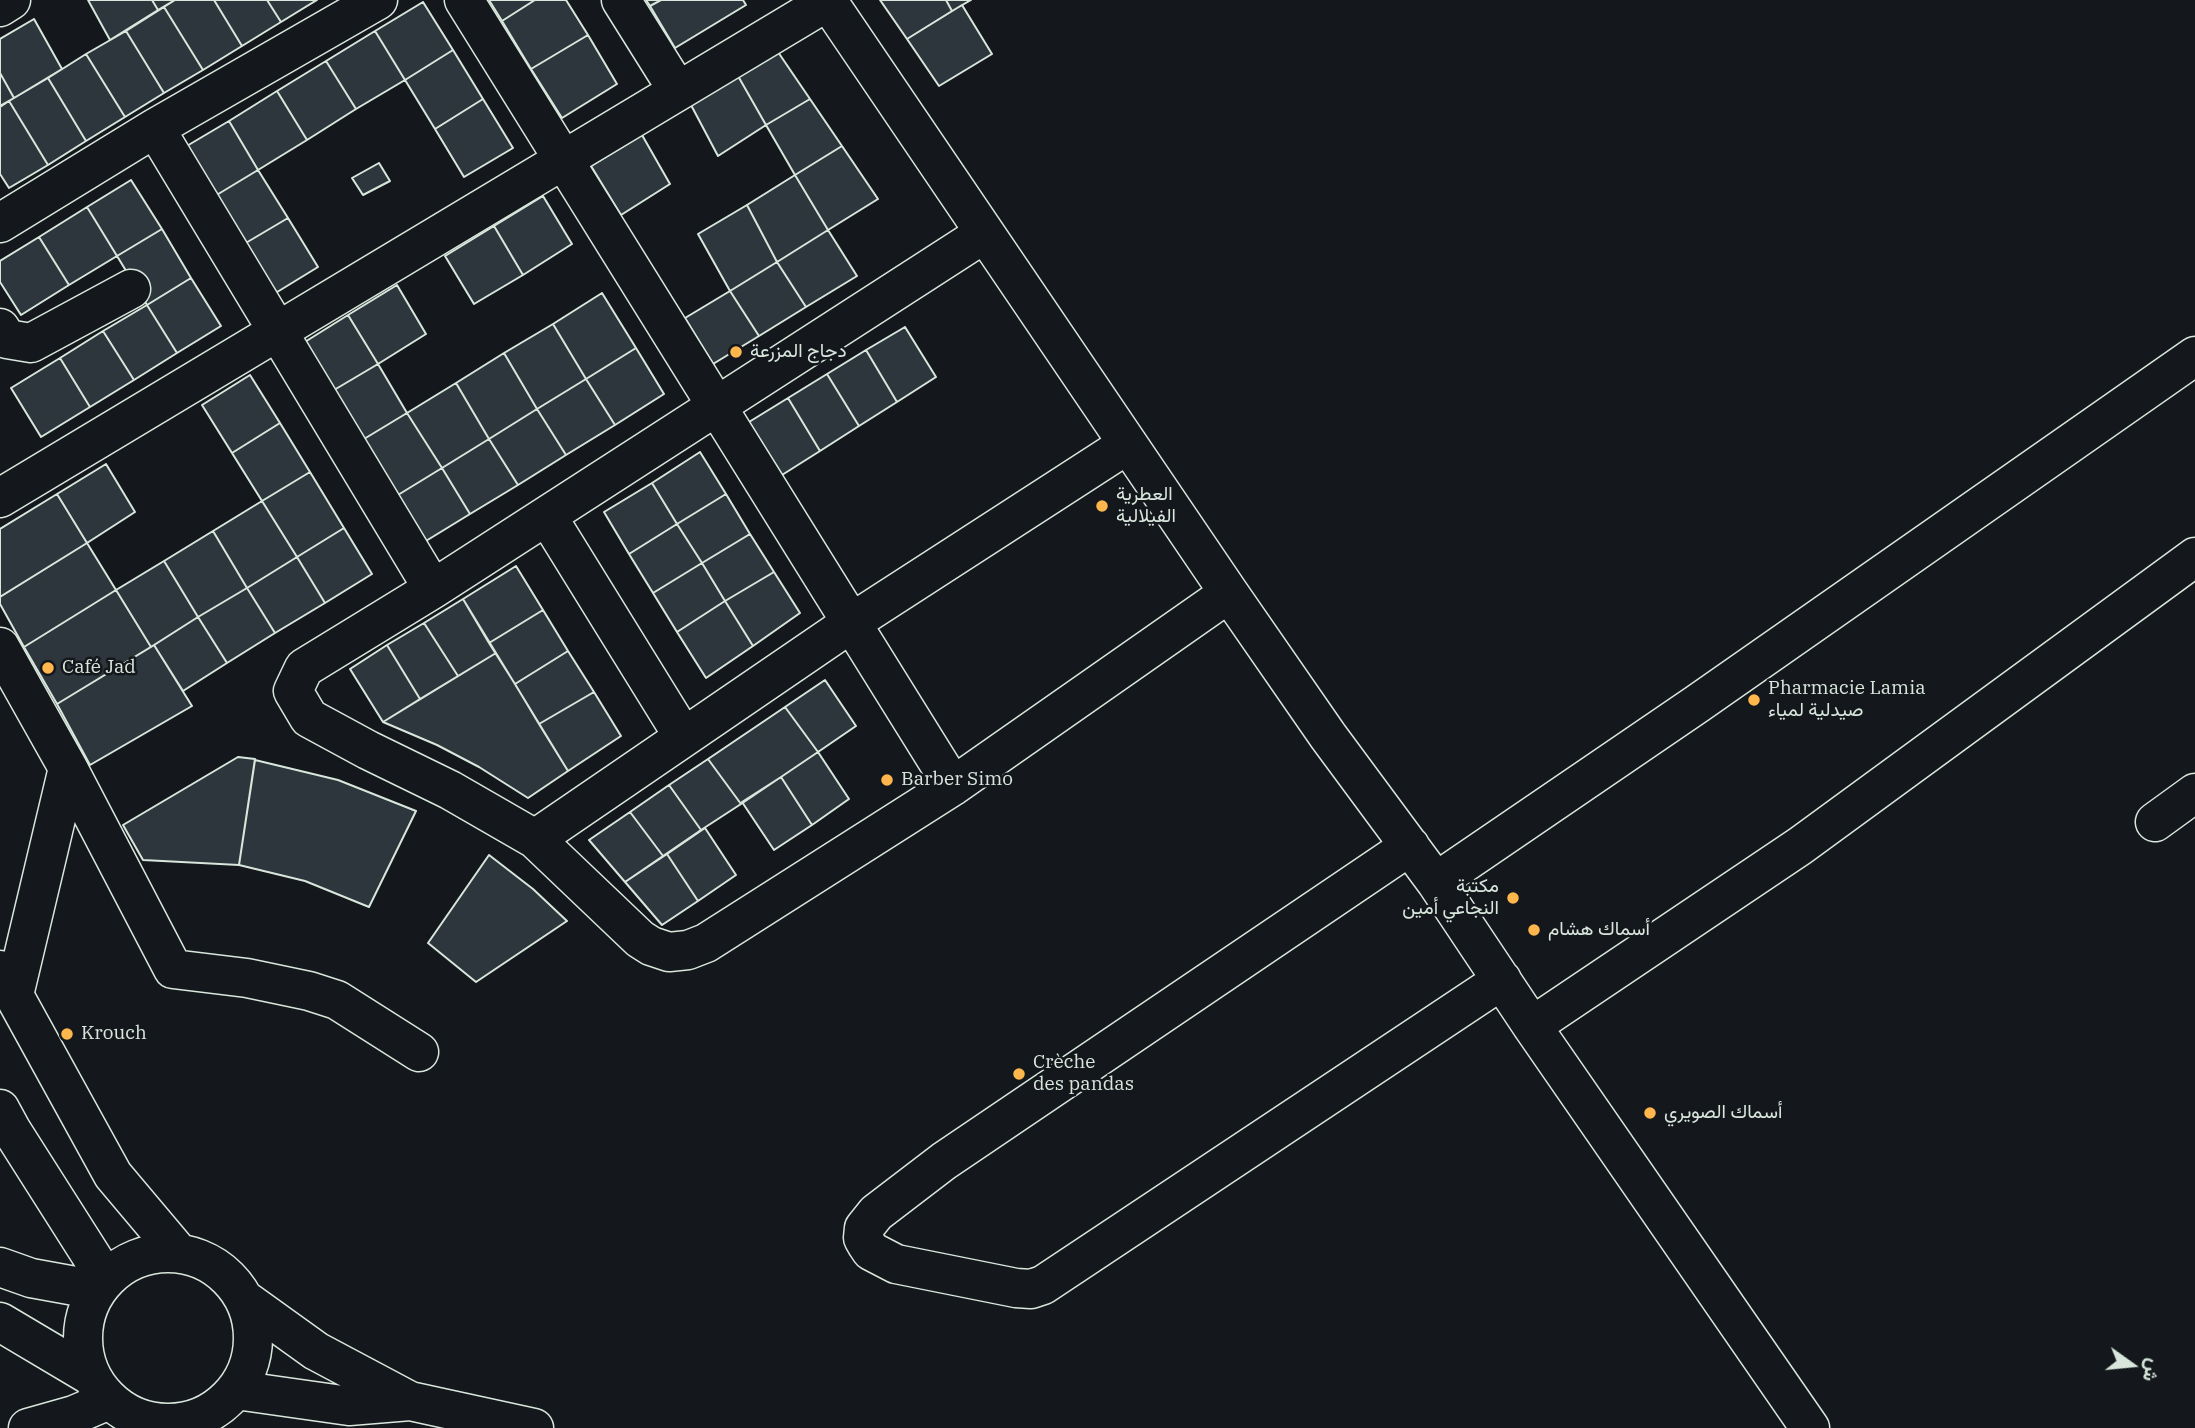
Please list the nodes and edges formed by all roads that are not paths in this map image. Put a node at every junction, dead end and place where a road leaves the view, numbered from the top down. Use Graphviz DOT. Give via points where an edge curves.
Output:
graph roads {
  1 [pos="11,0"];
  2 [pos="378,0"];
  3 [pos="464,0"];
  4 [pos="621,0"];
  5 [pos="828,0"];
  6 [pos="0,7"];
  7 [pos="678,91"];
  8 [pos="155,128"];
  9 [pos="563,159"];
  10 [pos="0,223"];
  11 [pos="985,233"];
  12 [pos="131,289"];
  13 [pos="0,328"];
  14 [pos="277,330"];
  15 [pos="2195,355"];
  16 [pos="718,406"];
  17 [pos="1129,444"];
  18 [pos="0,498"];
  19 [pos="547,516"];
  20 [pos="2195,557"];
  21 [pos="433,589"];
  22 [pos="1229,593"];
  23 [pos="851,623"];
  24 [pos="0,647"];
  25 [pos="683,736"];
  26 [pos="68,768"];
  27 [pos="953,786"];
  28 [pos="2195,793"];
  29 [pos="2155,822"];
  30 [pos="536,839"];
  31 [pos="1410,846"];
  32 [pos="1436,882"];
  33 [pos="1502,980"];
  34 [pos="7,983"];
  35 [pos="1532,1026"];
  36 [pos="419,1052"];
  37 [pos="6,1120"];
  38 [pos="0,1168"];
  39 [pos="177,1251"];
  40 [pos="0,1267"];
  41 [pos="102,1284"];
  42 [pos="245,1300"];
  43 [pos="0,1322"];
  44 [pos="410,1401"];
  45 [pos="120,1405"];
  46 [pos="232,1407"];
  47 [pos="337,1417"];
  48 [pos="28,1428"];
  49 [pos="534,1428"];
  50 [pos="1810,1428"];
  1 -- 6 [label="street"];
  2 -- 8 [label="street"];
  3 -- 9 [label="street"];
  4 -- 7 [label="street"];
  5 -- 7 [label="street"];
  5 -- 11 [label="street"];
  7 -- 9 [label="street"];
  8 -- 10 [label="street"];
  8 -- 14 [label="street"];
  9 -- 14 [label="street"];
  9 -- 16 [label="street"];
  11 -- 16 [label="street"];
  11 -- 17 [label="street"];
  12 -- 13 [label="street" via="31,344 7,339"];
  14 -- 18 [label="street"];
  14 -- 21 [label="street"];
  15 -- 32 [label="street"];
  16 -- 19 [label="street"];
  16 -- 23 [label="street"];
  17 -- 22 [label="street"];
  17 -- 23 [label="street"];
  19 -- 21 [label="street"];
  19 -- 25 [label="street"];
  20 -- 35 [label="street" via="1800,846"];
  21 -- 30 [label="street" via="304,668 293,691 309,718"];
  22 -- 27 [label="street"];
  22 -- 31 [label="street"];
  23 -- 25 [label="street"];
  23 -- 27 [label="street"];
  24 -- 26 [label="street"];
  25 -- 30 [label="street"];
  26 -- 34 [label="street"];
  26 -- 36 [label="street" via="173,969 309,990 337,1000"];
  27 -- 30 [label="street" via="688,950 669,952 640,939"];
  28 -- 29 [label="street"];
  31 -- 32 [label="street"];
  31 -- 33 [label="street" via="944,1161 876,1213 864,1228 863,1238 871,1251 896,1264 1016,1289 1043,1285"];
  32 -- 33 [label="street"];
  33 -- 35 [label="street"];
  34 -- 39 [label="street" via="113,1175"];
  35 -- 50 [label="street"];
  37 -- 38 [label="street"];
  37 -- 41 [label="street"];
  39 -- 41 [label="street" via="126,1263"];
  39 -- 42 [label="street" via="203,1259 227,1275"];
  40 -- 41 [label="street" via="31,1278"];
  41 -- 45 [label="street" via="87,1311 84,1355"];
  42 -- 44 [label="street" via="316,1351"];
  42 -- 46 [label="street" via="253,1322 253,1346"];
  43 -- 45 [label="street"];
  44 -- 47 [label="street"];
  44 -- 49 [label="street"];
  45 -- 46 [label="street" via="158,1423 183,1422"];
  45 -- 48 [label="street"];
  46 -- 47 [label="street"];
}
